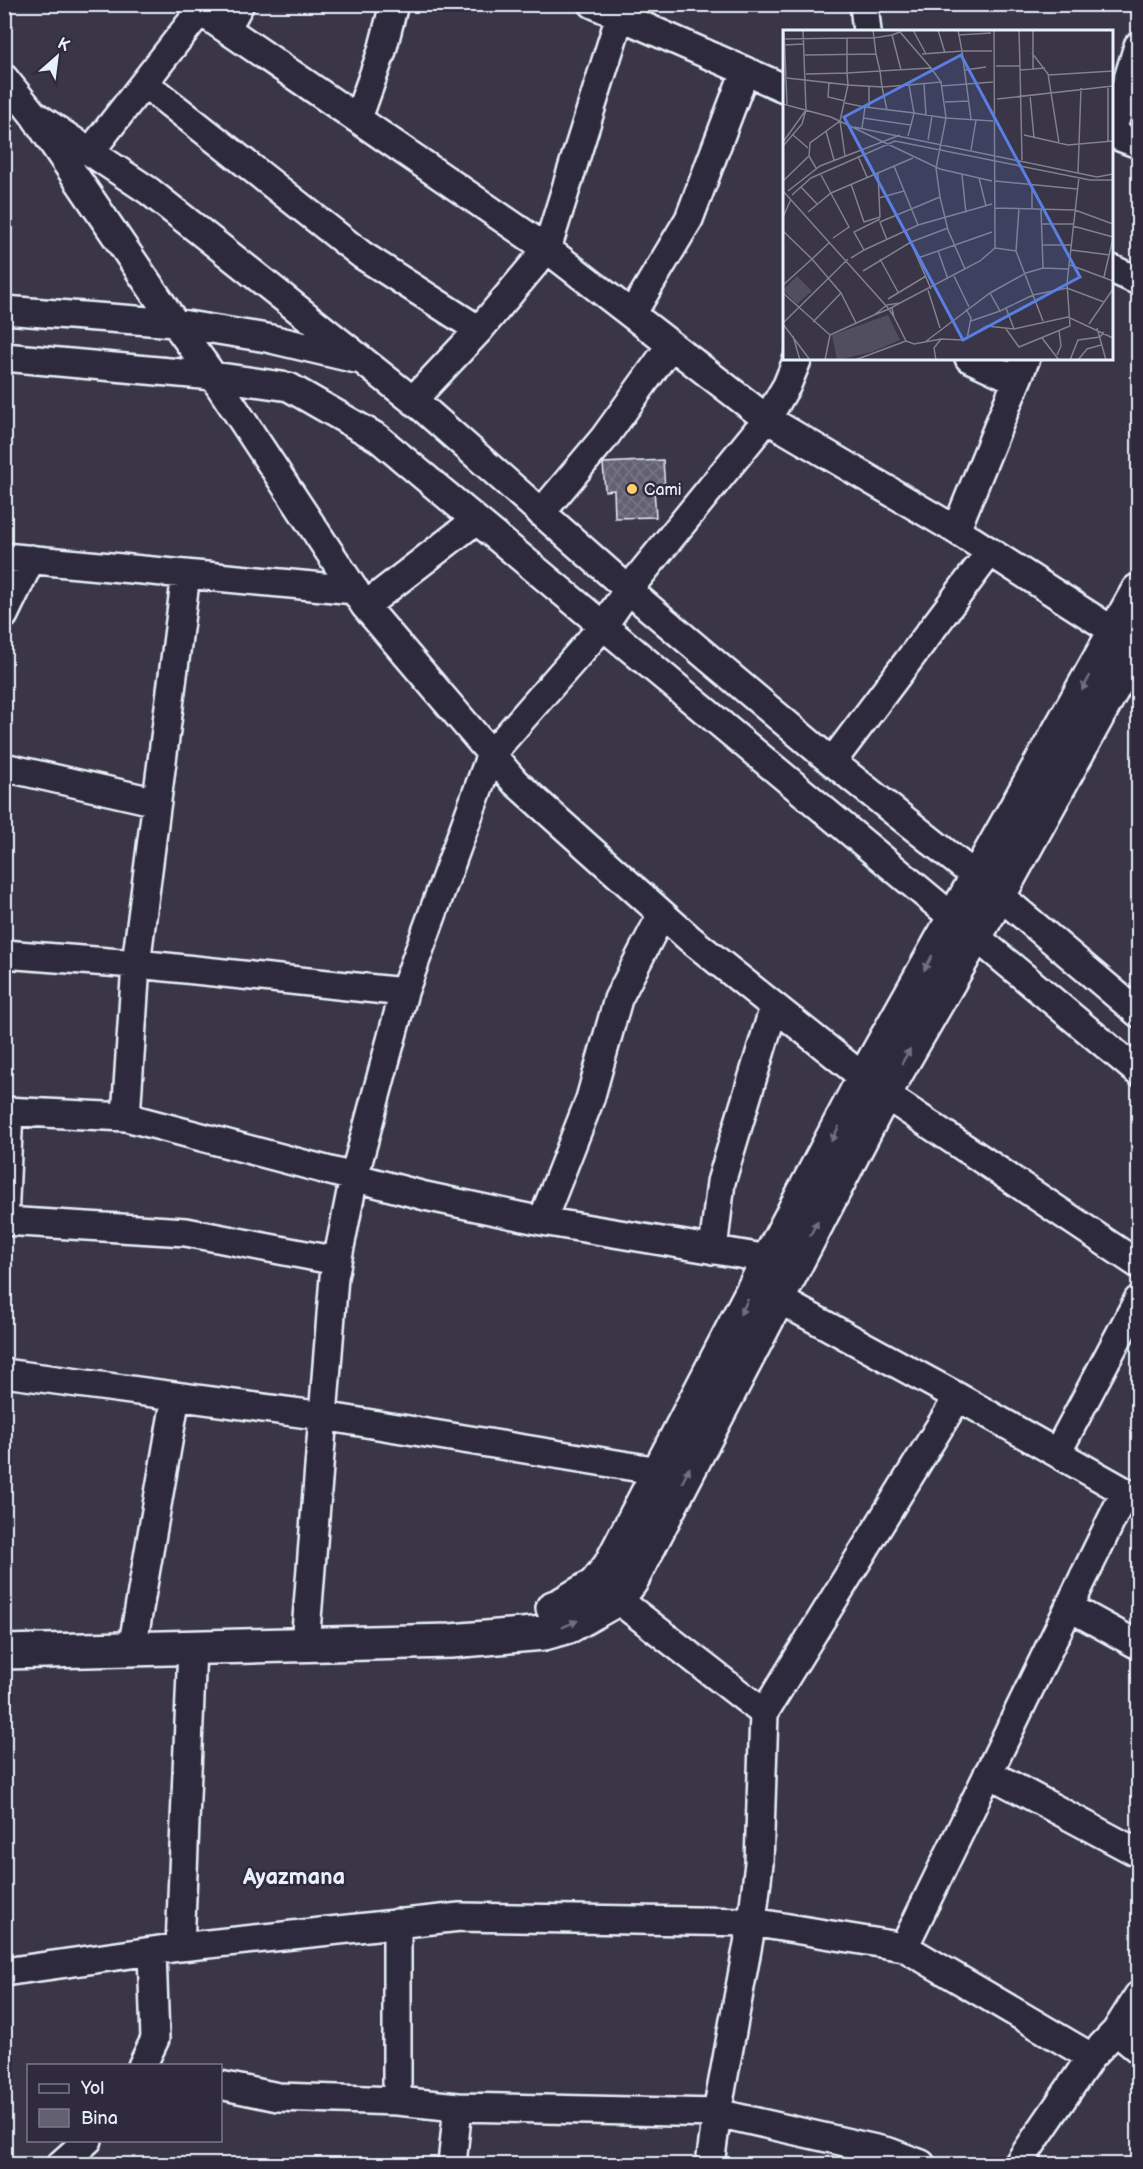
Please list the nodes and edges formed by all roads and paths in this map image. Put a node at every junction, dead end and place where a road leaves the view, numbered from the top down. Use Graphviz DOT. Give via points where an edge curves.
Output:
graph roads {
  1 [pos="240,4"];
  2 [pos="394,4"];
  3 [pos="593,4"];
  4 [pos="864,4"];
  5 [pos="196,8"];
  6 [pos="620,16"];
  7 [pos="226,29"];
  8 [pos="867,30"];
  9 [pos="1138,46"];
  10 [pos="745,71"];
  11 [pos="4,78"];
  12 [pos="144,83"];
  13 [pos="783,88"];
  14 [pos="33,114"];
  15 [pos="358,118"];
  16 [pos="1113,130"];
  17 [pos="1113,133"];
  18 [pos="1138,144"];
  19 [pos="90,152"];
  20 [pos="548,249"];
  21 [pos="1113,269"];
  22 [pos="1138,281"];
  23 [pos="4,309"];
  24 [pos="632,314"];
  25 [pos="175,323"];
  26 [pos="479,330"];
  27 [pos="671,345"];
  28 [pos="4,357"];
  29 [pos="797,360"];
  30 [pos="978,360"];
  31 [pos="363,361"];
  32 [pos="1021,369"];
  33 [pos="213,376"];
  34 [pos="413,400"];
  35 [pos="767,418"];
  36 [pos="541,513"];
  37 [pos="476,520"];
  38 [pos="956,530"];
  39 [pos="990,552"];
  40 [pos="4,557"];
  41 [pos="31,560"];
  42 [pos="186,574"];
  43 [pos="628,590"];
  44 [pos="1138,591"];
  45 [pos="360,598"];
  46 [pos="4,615"];
  47 [pos="603,626"];
  48 [pos="1126,637"];
  49 [pos="491,754"];
  50 [pos="832,762"];
  51 [pos="4,768"];
  52 [pos="157,802"];
  53 [pos="989,887"];
  54 [pos="662,914"];
  55 [pos="964,928"];
  56 [pos="4,954"];
  57 [pos="136,964"];
  58 [pos="404,992"];
  59 [pos="774,1007"];
  60 [pos="1138,1013"];
  61 [pos="1138,1072"];
  62 [pos="874,1086"];
  63 [pos="7,1111"];
  64 [pos="126,1117"];
  65 [pos="354,1177"];
  66 [pos="4,1221"];
  67 [pos="542,1221"];
  68 [pos="713,1250"];
  69 [pos="337,1261"];
  70 [pos="1138,1264"];
  71 [pos="779,1276"];
  72 [pos="1138,1300"];
  73 [pos="4,1373"];
  74 [pos="176,1396"];
  75 [pos="958,1397"];
  76 [pos="323,1416"];
  77 [pos="1057,1453"];
  78 [pos="659,1471"];
  79 [pos="1132,1495"];
  80 [pos="617,1599"];
  81 [pos="1069,1607"];
  82 [pos="451,1641"];
  83 [pos="305,1644"];
  84 [pos="1138,1645"];
  85 [pos="192,1647"];
  86 [pos="132,1649"];
  87 [pos="4,1652"];
  88 [pos="764,1713"];
  89 [pos="988,1773"];
  90 [pos="1138,1852"];
  91 [pos="752,1922"];
  92 [pos="397,1923"];
  93 [pos="180,1947"];
  94 [pos="904,1947"];
  95 [pos="152,1952"];
  96 [pos="4,1972"];
  97 [pos="1138,1996"];
  98 [pos="1116,2031"];
  99 [pos="1138,2049"];
  100 [pos="1091,2057"];
  101 [pos="145,2064"];
  102 [pos="222,2085"];
  103 [pos="397,2101"];
  104 [pos="458,2107"];
  105 [pos="717,2113"];
  106 [pos="86,2142"];
  107 [pos="61,2164"];
  108 [pos="452,2164"];
  109 [pos="710,2164"];
  110 [pos="921,2164"];
  111 [pos="1018,2164"];
  1 -- 7 [label="street"];
  2 -- 15 [label="street"];
  3 -- 6 [label="street"];
  4 -- 8 [label="street"];
  5 -- 7 [label="street"];
  5 -- 12 [label="street"];
  6 -- 10 [label="street"];
  6 -- 20 [label="street"];
  7 -- 15 [label="street"];
  9 -- 16 [label="street"];
  10 -- 13 [label="street"];
  10 -- 24 [label="street" via="689,219"];
  11 -- 14 [label="street"];
  12 -- 19 [label="street"];
  12 -- 26 [label="street" via="362,255"];
  14 -- 19 [label="street"];
  14 -- 25 [label="street"];
  15 -- 20 [label="street"];
  17 -- 18 [label="street"];
  19 -- 31 [label="street" via="149,191"];
  20 -- 24 [label="street"];
  20 -- 26 [label="street"];
  21 -- 22 [label="street"];
  23 -- 25 [label="street"];
  24 -- 27 [label="street"];
  25 -- 31 [label="street" via="267,338"];
  25 -- 33 [label="street"];
  26 -- 34 [label="street"];
  27 -- 35 [label="street"];
  27 -- 36 [label="street" via="604,438"];
  28 -- 33 [label="street"];
  29 -- 35 [label="street"];
  30 -- 32 [label="street"];
  31 -- 34 [label="street"];
  32 -- 38 [label="street"];
  33 -- 37 [label="street" via="289,387 378,438"];
  33 -- 45 [label="street"];
  34 -- 36 [label="street"];
  35 -- 38 [label="street"];
  35 -- 43 [label="street"];
  36 -- 43 [label="street"];
  37 -- 45 [label="street"];
  37 -- 47 [label="street"];
  38 -- 39 [label="street"];
  39 -- 48 [label="street"];
  39 -- 50 [label="street"];
  40 -- 41 [label="street"];
  41 -- 42 [label="street"];
  41 -- 46 [label="street"];
  42 -- 45 [label="street"];
  42 -- 52 [label="street"];
  43 -- 47 [label="street"];
  43 -- 50 [label="street"];
  44 -- 48 [label="main road"];
  45 -- 49 [label="street"];
  47 -- 49 [label="street"];
  47 -- 55 [label="street"];
  48 -- 53 [label="main road"];
  49 -- 54 [label="street" via="515,782"];
  49 -- 58 [label="street"];
  50 -- 53 [label="street"];
  51 -- 52 [label="street"];
  52 -- 57 [label="street"];
  53 -- 55 [label="main road"];
  53 -- 60 [label="street"];
  54 -- 59 [label="street"];
  54 -- 67 [label="street" via="618,999 590,1099"];
  55 -- 61 [label="street"];
  55 -- 62 [label="main road"];
  56 -- 57 [label="street"];
  57 -- 58 [label="street"];
  57 -- 64 [label="street"];
  58 -- 65 [label="street"];
  59 -- 62 [label="street"];
  59 -- 68 [label="street" via="721,1182"];
  62 -- 70 [label="street"];
  62 -- 71 [label="main road"];
  63 -- 64 [label="street"];
  63 -- 66 [label="street"];
  64 -- 65 [label="street"];
  65 -- 67 [label="street"];
  65 -- 69 [label="street"];
  66 -- 69 [label="street" via="186,1232"];
  67 -- 68 [label="street"];
  68 -- 71 [label="street"];
  69 -- 76 [label="street"];
  71 -- 75 [label="street"];
  71 -- 78 [label="main road, one-way"];
  80 -- 71 [label="main road, one-way" via="631,1581"];
  72 -- 77 [label="street"];
  73 -- 74 [label="street"];
  74 -- 76 [label="street"];
  74 -- 86 [label="street"];
  75 -- 77 [label="street"];
  75 -- 88 [label="street"];
  76 -- 78 [label="street"];
  76 -- 83 [label="street"];
  77 -- 79 [label="street"];
  78 -- 82 [label="main road" via="610,1566 595,1585 561,1605"];
  79 -- 81 [label="street"];
  82 -- 80 [label="main road, one-way" via="544,1633 569,1626"];
  80 -- 88 [label="street"];
  81 -- 84 [label="street"];
  81 -- 89 [label="street"];
  82 -- 83 [label="main road"];
  83 -- 85 [label="main road"];
  85 -- 86 [label="main road"];
  85 -- 93 [label="street"];
  86 -- 87 [label="main road"];
  88 -- 91 [label="street" via="759,1863"];
  89 -- 90 [label="street"];
  89 -- 94 [label="street"];
  91 -- 92 [label="street" via="460,1917"];
  91 -- 94 [label="street"];
  91 -- 105 [label="street"];
  92 -- 93 [label="street"];
  92 -- 103 [label="street"];
  93 -- 95 [label="street"];
  94 -- 100 [label="street"];
  95 -- 96 [label="street"];
  95 -- 101 [label="street" via="155,2039"];
  97 -- 98 [label="street"];
  98 -- 99 [label="street"];
  98 -- 100 [label="street"];
  100 -- 111 [label="street"];
  102 -- 103 [label="street" via="278,2097"];
  103 -- 104 [label="street"];
  104 -- 105 [label="street"];
  104 -- 108 [label="street"];
  105 -- 109 [label="street"];
  105 -- 110 [label="street" via="888,2152"];
  106 -- 107 [label="street"];
}
